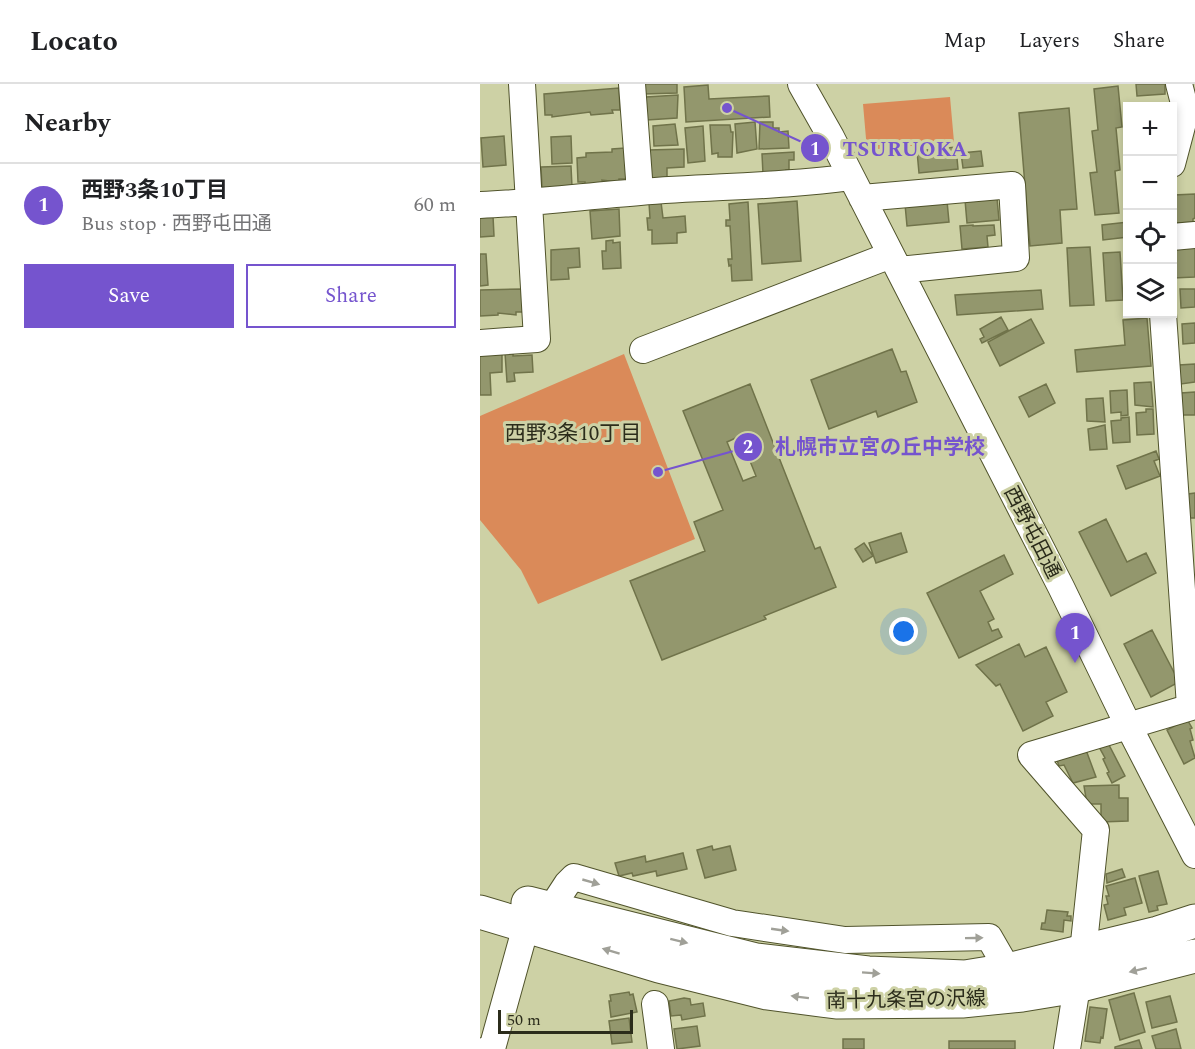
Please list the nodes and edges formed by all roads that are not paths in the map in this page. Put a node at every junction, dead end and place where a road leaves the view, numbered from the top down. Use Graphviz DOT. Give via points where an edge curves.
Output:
graph roads {
  1 [pos="522,84"];
  2 [pos="632,84"];
  3 [pos="801,84"];
  4 [pos="1179,84"];
  5 [pos="1181,157"];
  6 [pos="857,188"];
  7 [pos="640,192"];
  8 [pos="530,203"];
  9 [pos="480,205"];
  10 [pos="1195,235"];
  11 [pos="1177,237"];
  12 [pos="895,262"];
  13 [pos="1164,318"];
  14 [pos="480,343"];
  15 [pos="644,350"];
  16 [pos="1184,444"];
  17 [pos="1192,706"];
  18 [pos="1128,725"];
  19 [pos="1195,855"];
  20 [pos="480,889"];
  21 [pos="480,912"];
  22 [pos="538,918"];
  23 [pos="1195,921"];
  24 [pos="1079,952"];
  25 [pos="1195,956"];
  26 [pos="1077,986"];
  27 [pos="655,1005"];
  28 [pos="488,1049"];
  29 [pos="661,1049"];
  30 [pos="1067,1049"];
  1 -- 8 [label="street"];
  2 -- 7 [label="street"];
  3 -- 6 [label="street, 西野屯田通"];
  4 -- 5 [label="street" via="1186,111"];
  6 -- 7 [label="street" via="806,183"];
  6 -- 12 [label="street, 西野屯田通"];
  6 -- 12 [label="street" via="1012,185 1016,258"];
  7 -- 8 [label="street"];
  8 -- 9 [label="street"];
  8 -- 14 [label="street" via="537,339"];
  10 -- 11 [label="street"];
  12 -- 15 [label="street"];
  12 -- 18 [label="street, 西野屯田通"];
  13 -- 16 [label="street"];
  16 -- 17 [label="street"];
  17 -- 18 [label="street"];
  18 -- 19 [label="street, 西野屯田通"];
  18 -- 24 [label="street" via="1031,755 1096,830"];
  20 -- 22 [label="main road, 南十九条宮の沢線"];
  21 -- 22 [label="main road, 南十九条宮の沢線"];
  22 -- 24 [label="main road, 南十九条宮の沢線, one-way" via="756,960 868,973 965,976"];
  26 -- 22 [label="main road, 南十九条宮の沢線, one-way" via="962,1001 836,1002 766,993 659,966"];
  22 -- 28 [label="street" via="493,1045"];
  23 -- 24 [label="main road, 南十九条宮の沢線"];
  24 -- 26 [label="street"];
  25 -- 26 [label="main road, 南十九条宮の沢線, one-way"];
  26 -- 30 [label="street"];
  27 -- 29 [label="street"];
}
